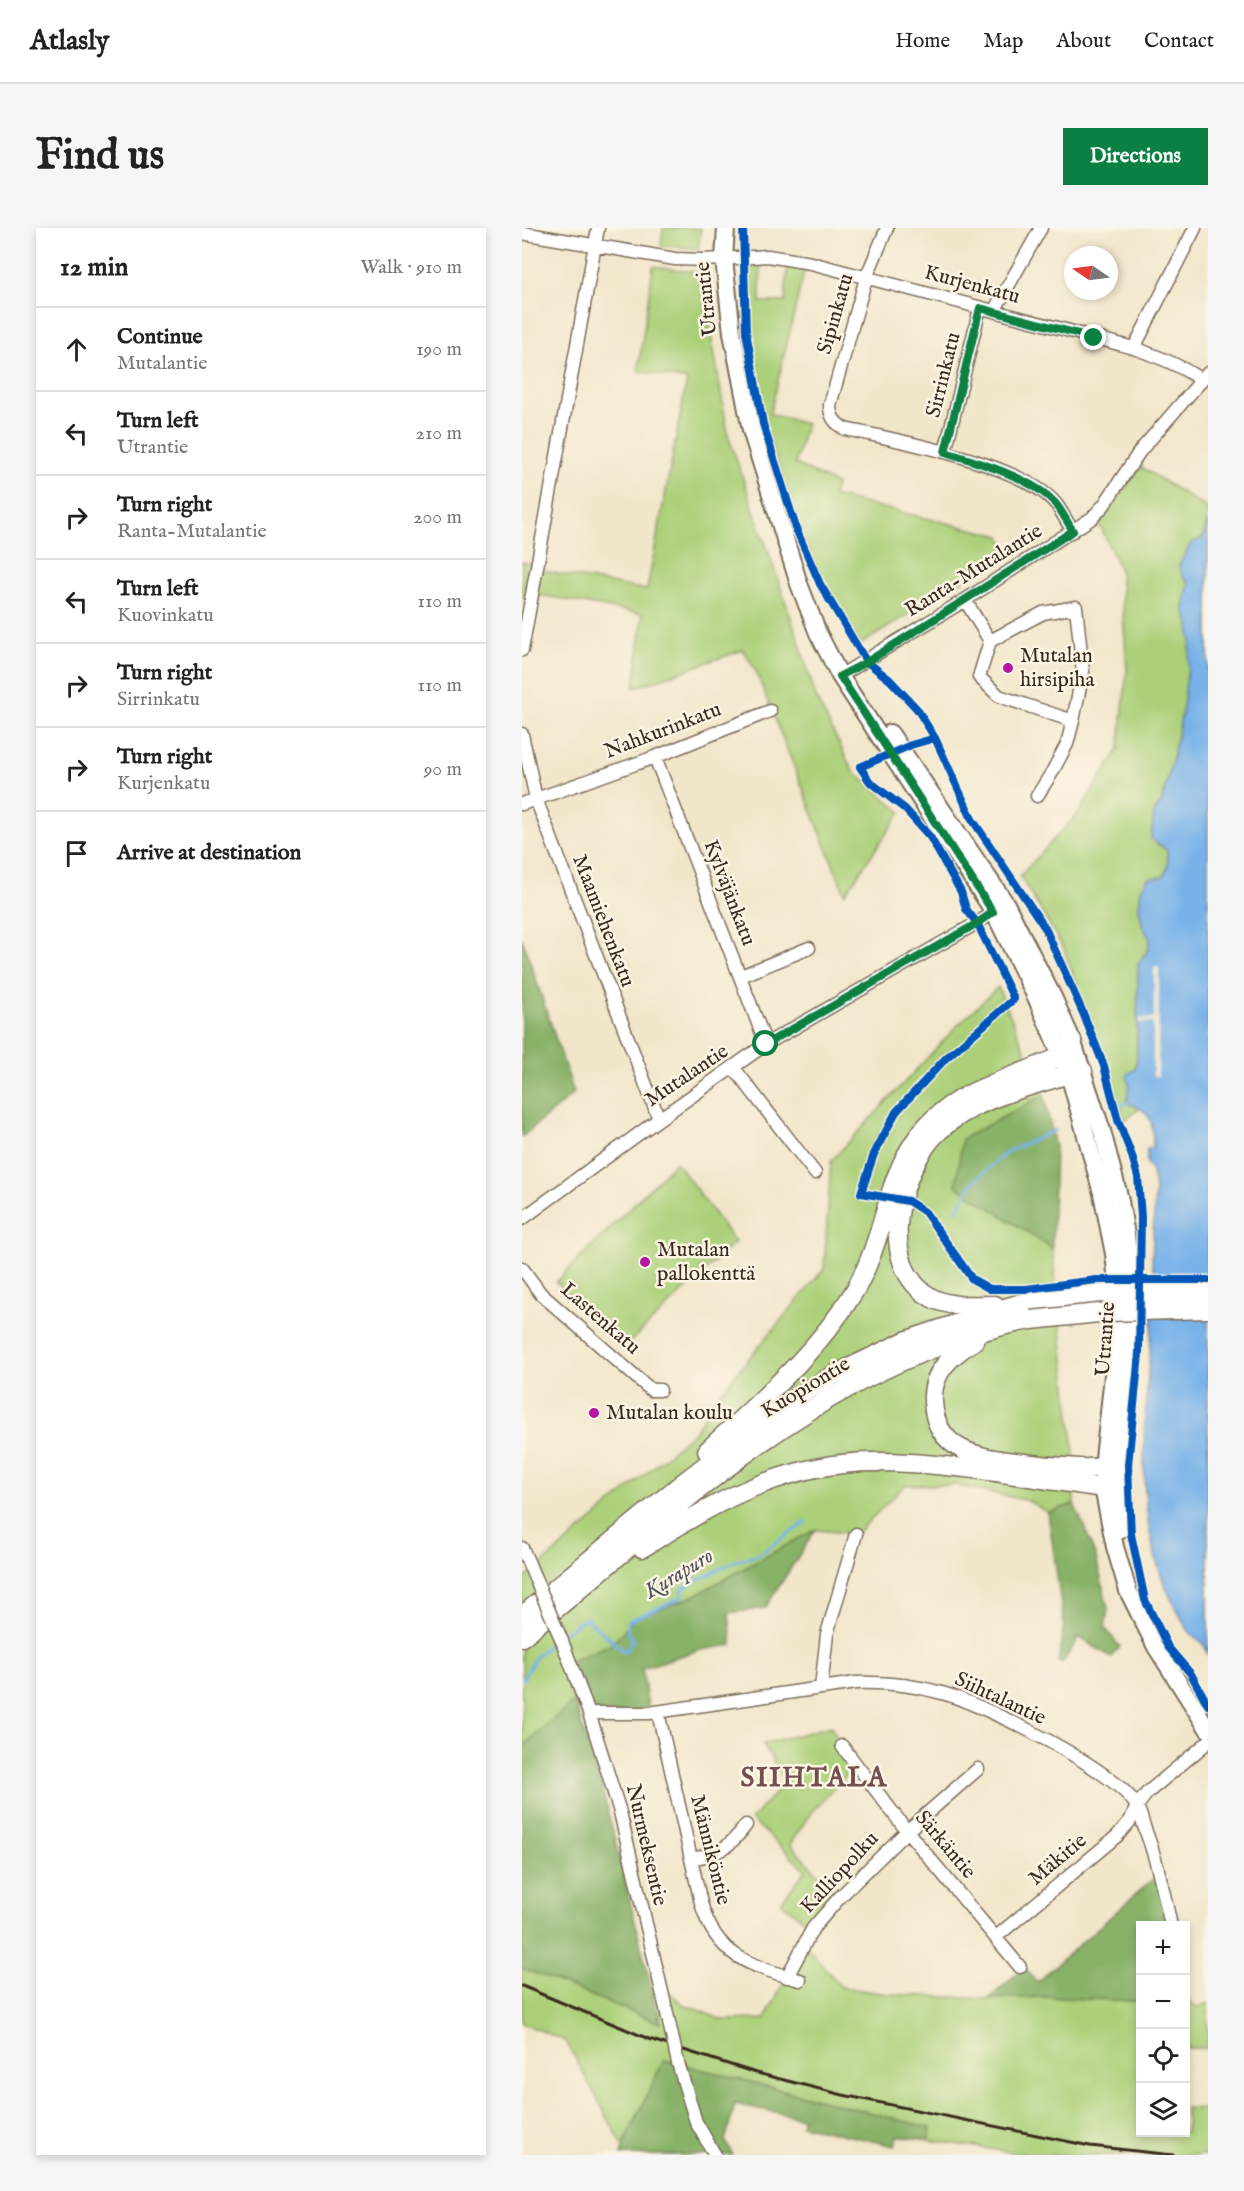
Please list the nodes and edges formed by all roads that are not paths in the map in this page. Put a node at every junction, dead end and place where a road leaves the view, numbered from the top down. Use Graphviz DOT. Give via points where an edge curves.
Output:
graph roads {
  1 [pos="598,228"];
  2 [pos="726,228"];
  3 [pos="887,228"];
  4 [pos="1041,228"];
  5 [pos="1196,228"];
  6 [pos="522,233"];
  7 [pos="595,246"];
  8 [pos="724,259"];
  9 [pos="866,278"];
  10 [pos="980,308"];
  11 [pos="994,311"];
  12 [pos="1134,348"];
  13 [pos="1205,376"];
  14 [pos="945,452"];
  15 [pos="1073,531"];
  16 [pos="965,600"];
  17 [pos="990,641"];
  18 [pos="522,650"];
  19 [pos="844,674"];
  20 [pos="770,711"];
  21 [pos="1073,721"];
  22 [pos="522,734"];
  23 [pos="655,757"];
  24 [pos="1037,796"];
  25 [pos="536,799"];
  26 [pos="522,804"];
  27 [pos="1000,908"];
  28 [pos="809,948"];
  29 [pos="741,976"];
  30 [pos="1072,1040"];
  31 [pos="766,1044"];
  32 [pos="1071,1066"];
  33 [pos="734,1068"];
  34 [pos="658,1119"];
  35 [pos="815,1173"];
  36 [pos="522,1219"];
  37 [pos="522,1268"];
  38 [pos="1208,1292"];
  39 [pos="1026,1309"];
  40 [pos="1208,1309"];
  41 [pos="986,1329"];
  42 [pos="660,1390"];
  43 [pos="1118,1454"];
  44 [pos="1109,1479"];
  45 [pos="680,1485"];
  46 [pos="856,1534"];
  47 [pos="522,1548"];
  48 [pos="578,1591"];
  49 [pos="522,1616"];
  50 [pos="522,1637"];
  51 [pos="821,1688"];
  52 [pos="658,1712"];
  53 [pos="589,1713"];
  54 [pos="1208,1729"];
  55 [pos="1208,1742"];
  56 [pos="842,1746"];
  57 [pos="978,1769"];
  58 [pos="1137,1806"];
  59 [pos="746,1825"];
  60 [pos="907,1831"];
  61 [pos="692,1859"];
  62 [pos="1170,1921"];
  63 [pos="996,1937"];
  64 [pos="1020,1967"];
  65 [pos="787,1977"];
  66 [pos="800,1980"];
  67 [pos="715,2155"];
  1 -- 7 [label="street"];
  2 -- 8 [label="main road, Utrantie"];
  3 -- 9 [label="street, Sipinkatu"];
  4 -- 11 [label="street"];
  5 -- 12 [label="street"];
  6 -- 7 [label="street, Kurjenkatu"];
  7 -- 8 [label="street, Kurjenkatu" via="675,260"];
  7 -- 18 [label="street"];
  8 -- 9 [label="street, Kurjenkatu" via="768,256"];
  8 -- 19 [label="main road, Utrantie" via="732,333 751,430 818,633"];
  9 -- 10 [label="street, Kurjenkatu"];
  9 -- 14 [label="street, Sipinkatu" via="830,413 835,423 845,429"];
  10 -- 11 [label="street, Kurjenkatu"];
  10 -- 14 [label="street, Sirrinkatu"];
  11 -- 12 [label="street, Kurjenkatu"];
  12 -- 13 [label="street, Kurjenkatu"];
  13 -- 15 [label="street, Ranta-Mutalantie" via="1140,451 1104,505"];
  14 -- 15 [label="street" via="1009,475 1042,492 1055,503"];
  15 -- 16 [label="street, Ranta-Mutalantie"];
  16 -- 17 [label="street"];
  16 -- 19 [label="street, Ranta-Mutalantie"];
  17 -- 21 [label="street" via="979,677 985,683 999,696"];
  17 -- 21 [label="street" via="1043,613 1076,607 1083,672"];
  19 -- 27 [label="main road, Utrantie"];
  20 -- 23 [label="street, Nahkurinkatu"];
  21 -- 24 [label="street" via="1067,744"];
  22 -- 25 [label="street, Maamiehenkatu"];
  23 -- 25 [label="street, Nahkurinkatu"];
  23 -- 29 [label="street, Kylväjänkatu"];
  25 -- 26 [label="street, Nahkurinkatu"];
  25 -- 34 [label="street, Maamiehenkatu"];
  27 -- 30 [label="main road, Utrantie" via="1053,996"];
  27 -- 31 [label="street, Mutalantie"];
  27 -- 32 [label="main road, Utrantie" via="1036,997"];
  28 -- 29 [label="street"];
  29 -- 31 [label="street, Kylväjänkatu"];
  30 -- 32 [label="highway"];
  31 -- 33 [label="street, Mutalantie"];
  32 -- 39 [label="highway" via="951,1121 918,1159 901,1206 900,1257 906,1273 918,1286 947,1303"];
  32 -- 43 [label="main road, Utrantie" via="1102,1131 1126,1235 1132,1305"];
  32 -- 44 [label="main road, Utrantie" via="1102,1194 1118,1291"];
  32 -- 45 [label="highway" via="968,1093 926,1125 900,1167 869,1261 852,1295 788,1374 696,1461"];
  33 -- 34 [label="street, Mutalantie"];
  33 -- 35 [label="street"];
  34 -- 36 [label="street, Mutalantie"];
  37 -- 42 [label="street, Lastenkatu" via="541,1294 564,1315 651,1390"];
  38 -- 39 [label="highway, bridge" via="1066,1297"];
  39 -- 40 [label="highway, bridge"];
  39 -- 41 [label="highway, Kuopiontie"];
  39 -- 45 [label="highway, Kuopiontie" via="905,1341 834,1375 771,1415"];
  41 -- 44 [label="highway" via="940,1370 934,1385 932,1399 944,1436 969,1454 1085,1469"];
  41 -- 48 [label="highway, Kuopiontie" via="909,1357 803,1413 710,1480"];
  43 -- 44 [label="highway"];
  44 -- 48 [label="highway" via="874,1462 797,1473 716,1504 619,1561"];
  44 -- 54 [label="main road, Utrantie" via="1115,1547 1128,1591 1156,1647"];
  45 -- 49 [label="highway, Kuopiontie"];
  46 -- 51 [label="street" via="827,1634"];
  47 -- 53 [label="street, Nurmeksentie, bridge"];
  48 -- 50 [label="highway, Kuopiontie"];
  51 -- 52 [label="street, Siihtalantie"];
  51 -- 58 [label="street, Siihtalantie" via="856,1683 906,1684 978,1705 1091,1766 1124,1790"];
  52 -- 53 [label="street, Siihtalantie"];
  52 -- 61 [label="street, Männiköntie"];
  53 -- 67 [label="street, Nurmeksentie, bridge" via="620,1812 678,2064 696,2122"];
  55 -- 58 [label="street"];
  56 -- 60 [label="street, Särkäntie"];
  57 -- 60 [label="street, Kalliopolku"];
  58 -- 62 [label="street" via="1160,1873"];
  58 -- 63 [label="street, Mäkitie" via="1117,1836"];
  59 -- 61 [label="street" via="721,1851"];
  60 -- 63 [label="street, Särkäntie"];
  60 -- 65 [label="street, Kalliopolku" via="819,1920"];
  61 -- 65 [label="street, Männiköntie" via="704,1911 721,1945 745,1961"];
  63 -- 64 [label="street, Särkäntie"];
  65 -- 66 [label="street, Männiköntie"];
}
